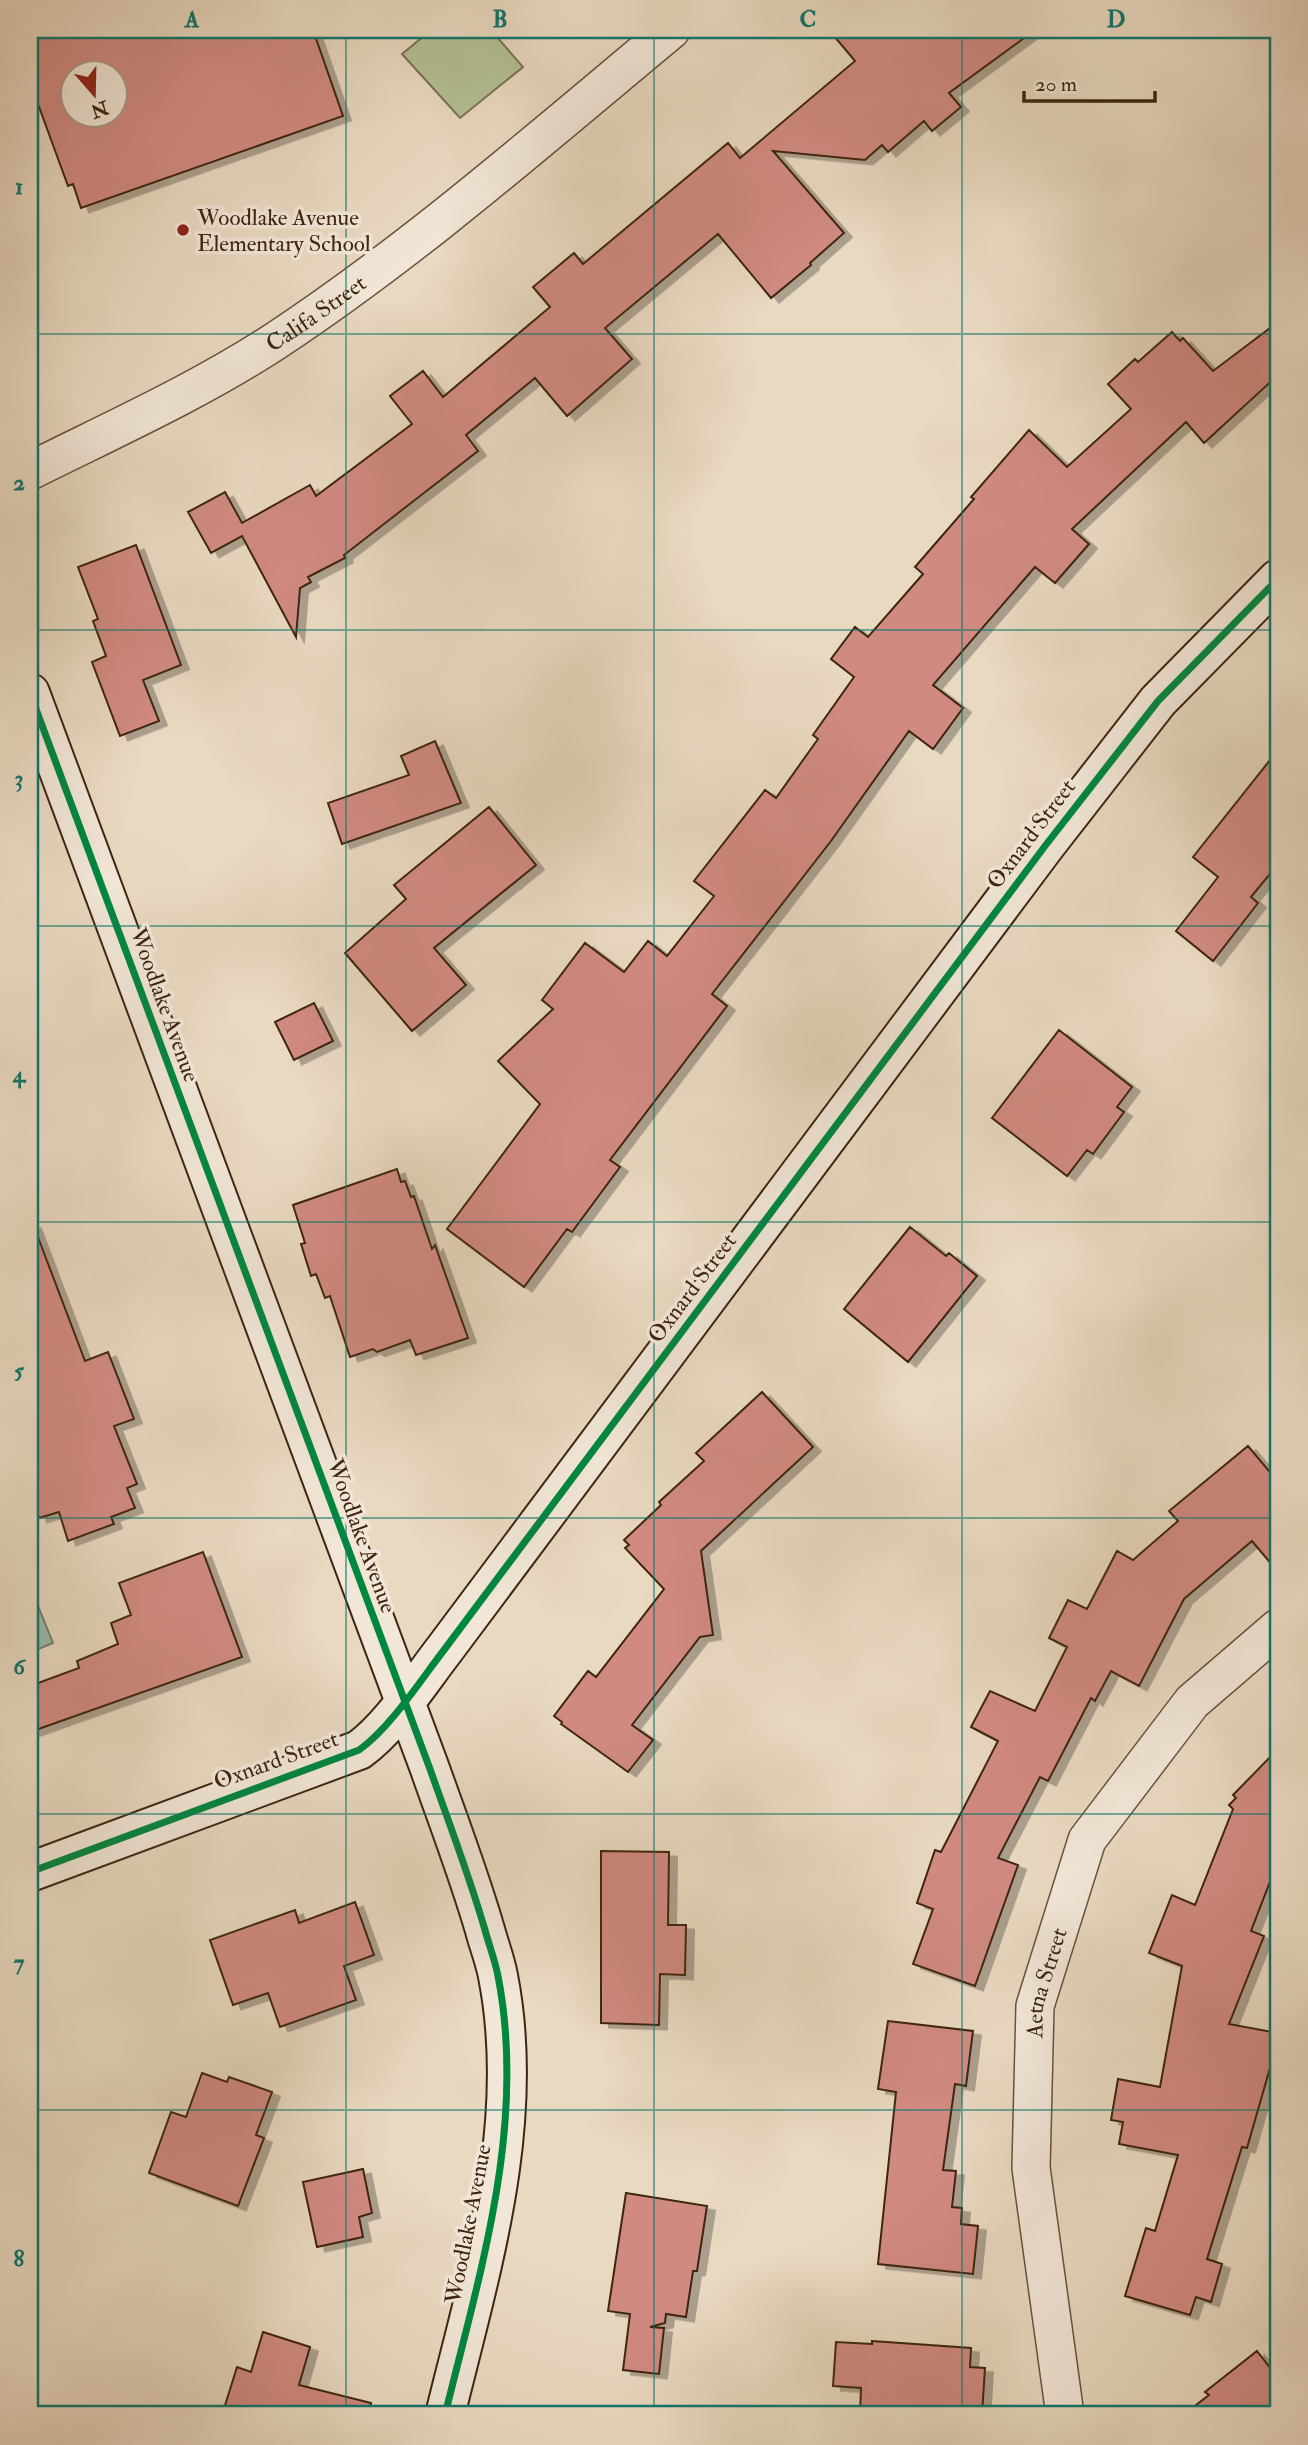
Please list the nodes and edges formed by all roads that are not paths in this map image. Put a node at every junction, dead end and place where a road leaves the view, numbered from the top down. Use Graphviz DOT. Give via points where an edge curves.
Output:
graph roads {
  1 [pos="671,30"];
  2 [pos="30,471"];
  3 [pos="1278,579"];
  4 [pos="30,693"];
  5 [pos="1278,1628"];
  6 [pos="404,1702"];
  7 [pos="30,1872"];
  8 [pos="445,2415"];
  9 [pos="1065,2415"];
  1 -- 2 [label="street, Califa Street" via="435,226 274,342 190,391"];
  3 -- 6 [label="street, Oxnard Street" via="1158,701 1045,846"];
  4 -- 6 [label="street, Woodlake Avenue"];
  5 -- 9 [label="street, Aetna Street" via="1192,1702 1087,1840 1035,2006 1031,2168"];
  6 -- 7 [label="street, Oxnard Street" via="359,1750"];
  6 -- 8 [label="street, Woodlake Avenue" via="472,1887 498,1975 507,2046 506,2131 493,2218"];
}
